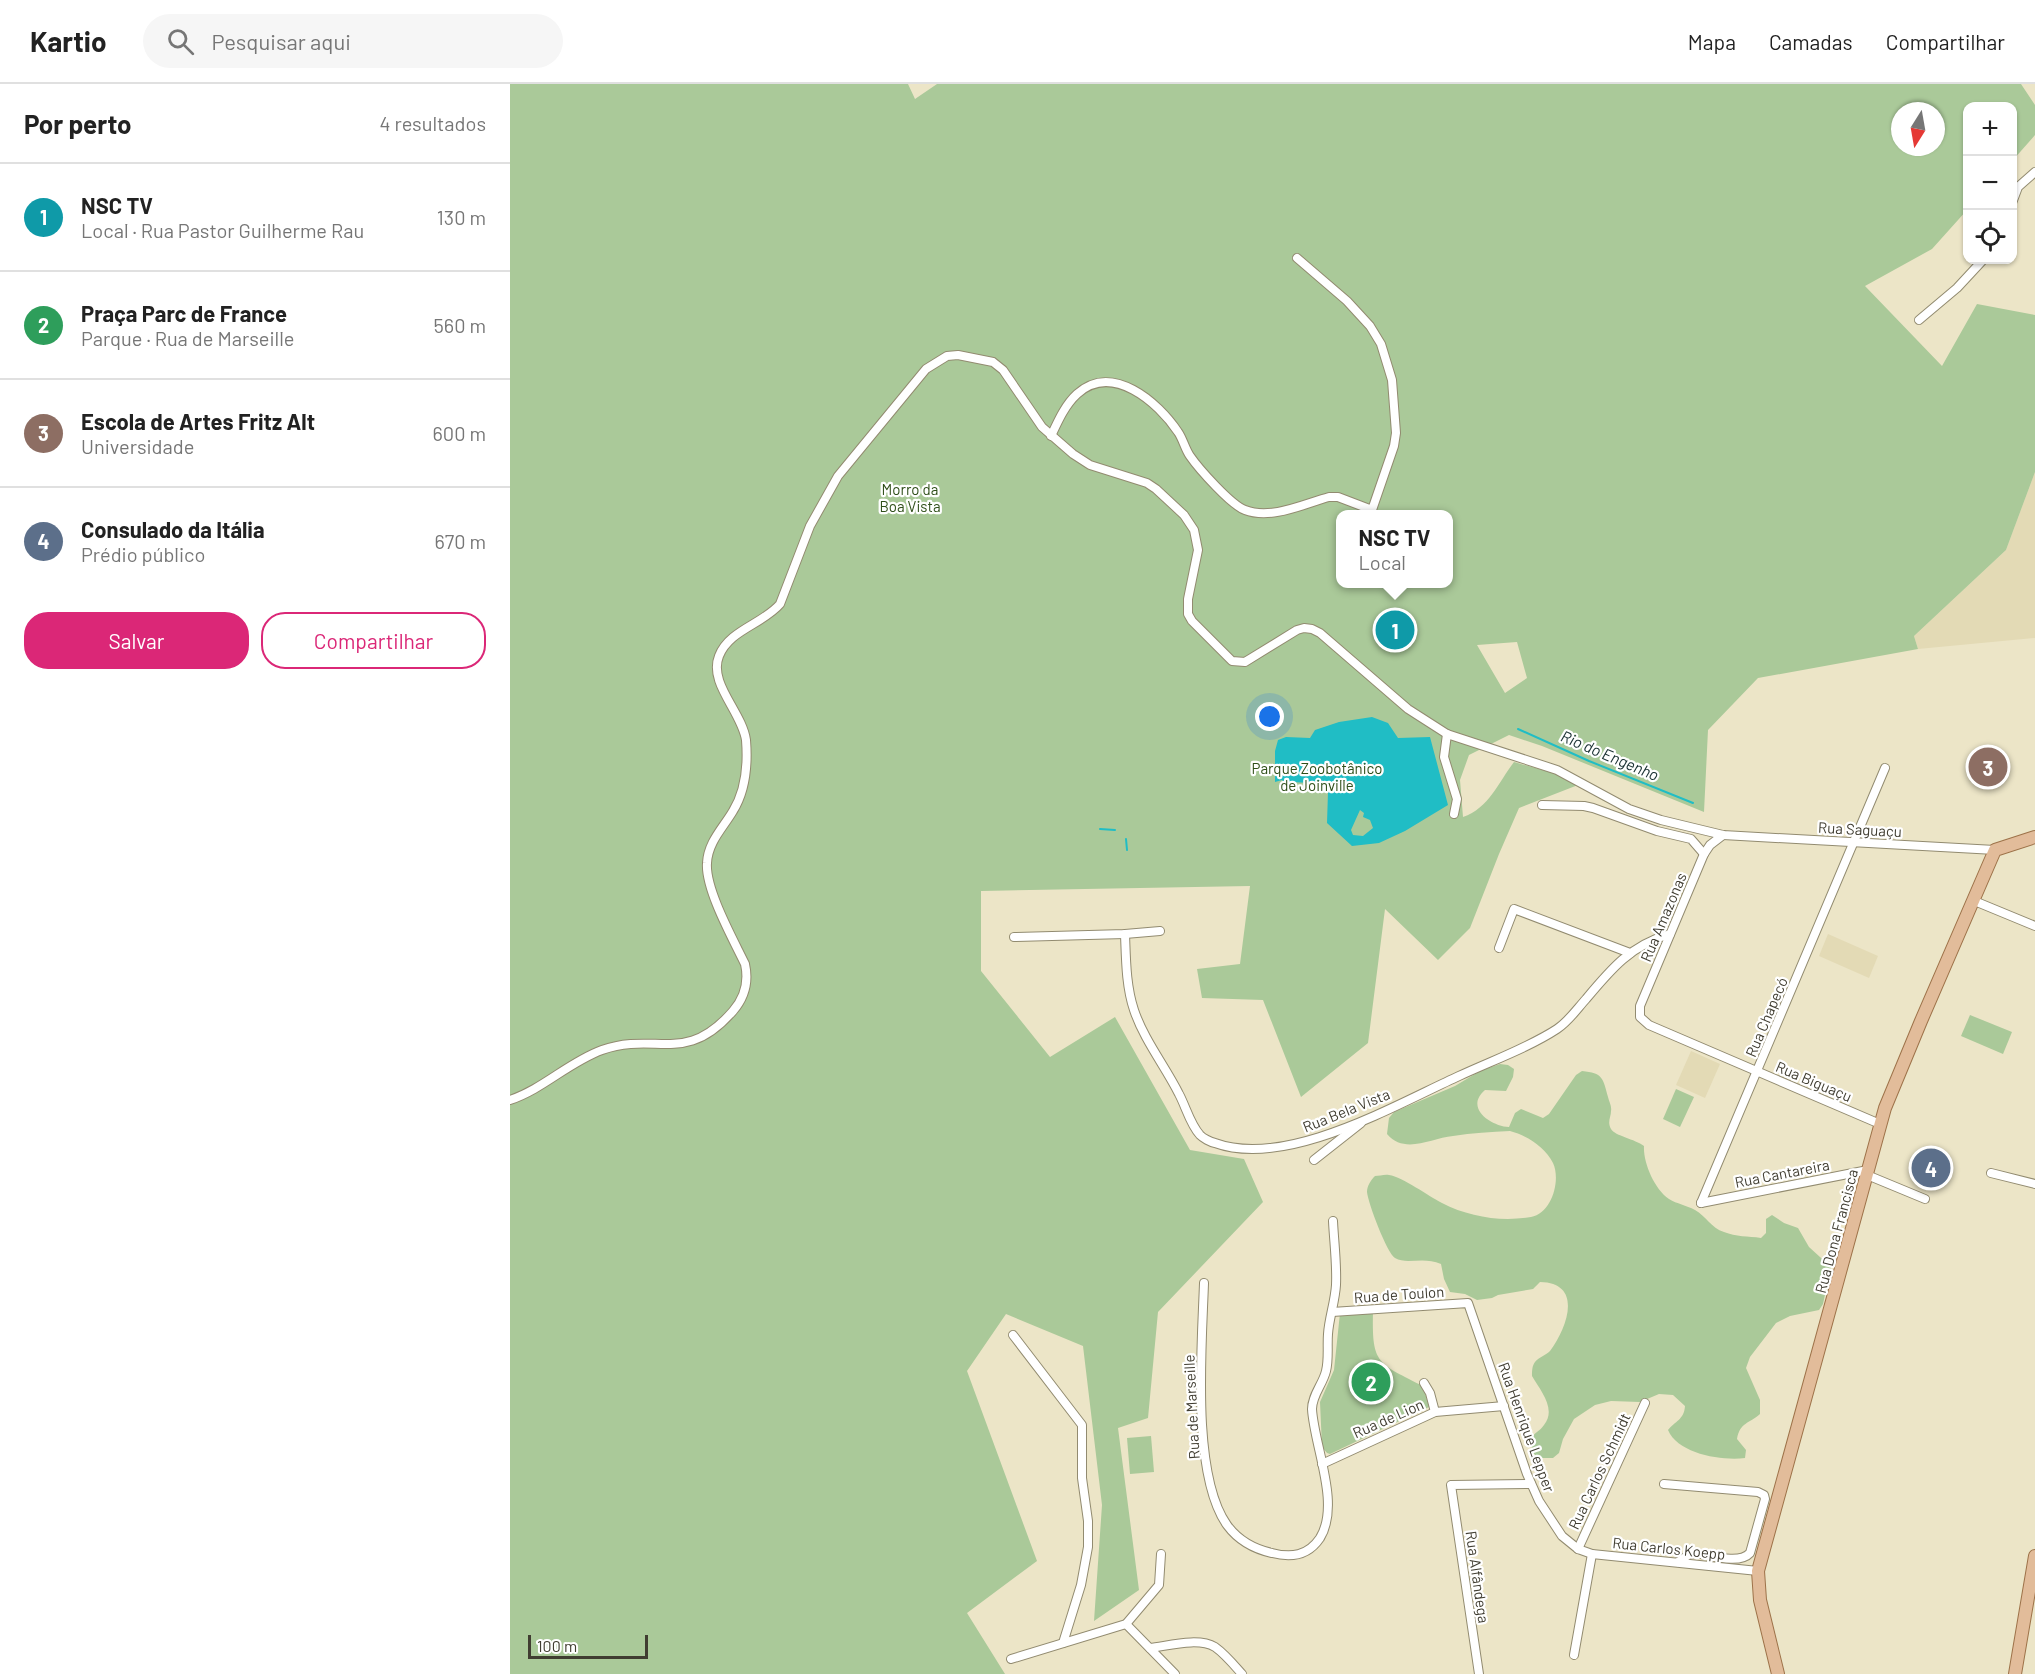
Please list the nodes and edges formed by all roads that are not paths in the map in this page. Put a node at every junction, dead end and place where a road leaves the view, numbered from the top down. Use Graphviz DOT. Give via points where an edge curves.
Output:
graph roads {
  1 [pos="2035,172"];
  2 [pos="2017,190"];
  3 [pos="1297,258"];
  4 [pos="1979,264"];
  5 [pos="1919,320"];
  6 [pos="1051,436"];
  7 [pos="1447,734"];
  8 [pos="1885,768"];
  9 [pos="1542,805"];
  10 [pos="1629,809"];
  11 [pos="1454,814"];
  12 [pos="1646,815"];
  13 [pos="1634,823"];
  14 [pos="1686,827"];
  15 [pos="1723,835"];
  16 [pos="1684,837"];
  17 [pos="2035,837"];
  18 [pos="1855,842"];
  19 [pos="1995,850"];
  20 [pos="1704,854"];
  21 [pos="1972,900"];
  22 [pos="2035,926"];
  23 [pos="1160,931"];
  24 [pos="1125,934"];
  25 [pos="1670,934"];
  26 [pos="1014,938"];
  27 [pos="1499,948"];
  28 [pos="1630,953"];
  29 [pos="1640,1017"];
  30 [pos="1757,1071"];
  31 [pos="510,1100"];
  32 [pos="1370,1117"];
  33 [pos="1880,1124"];
  34 [pos="1314,1160"];
  35 [pos="1867,1173"];
  36 [pos="1991,1173"];
  37 [pos="2035,1184"];
  38 [pos="1925,1199"];
  39 [pos="1701,1203"];
  40 [pos="1333,1221"];
  41 [pos="1204,1283"];
  42 [pos="1468,1302"];
  43 [pos="1332,1312"];
  44 [pos="1013,1335"];
  45 [pos="1424,1383"];
  46 [pos="1645,1403"];
  47 [pos="1504,1406"];
  48 [pos="1435,1412"];
  49 [pos="1322,1464"];
  50 [pos="1531,1484"];
  51 [pos="1664,1484"];
  52 [pos="1578,1549"];
  53 [pos="1161,1554"];
  54 [pos="1592,1554"];
  55 [pos="2035,1556"];
  56 [pos="1678,1562"];
  57 [pos="1758,1571"];
  58 [pos="1126,1624"];
  59 [pos="1063,1643"];
  60 [pos="1150,1648"];
  61 [pos="1574,1655"];
  62 [pos="1011,1659"];
  63 [pos="1175,1674"];
  64 [pos="1242,1674"];
  65 [pos="1479,1674"];
  66 [pos="1778,1674"];
  67 [pos="2015,1674"];
  1 -- 2 [label="street"];
  3 -- 6 [label="street" via="1370,326 1381,344 1392,380 1396,433 1372,510 1338,497 1273,512 1244,510 1190,456 1165,415 1118,382 1105,380 1078,393"];
  4 -- 5 [label="street"];
  6 -- 7 [label="street, Rua Saguaçu" via="1090,465 1147,483 1189,521 1198,550 1188,614 1226,657 1245,662 1297,630 1312,629 1408,709"];
  6 -- 31 [label="street" via="1011,380 993,362 972,356 947,356 926,369 908,390 826,495 810,525 780,604 772,614 736,635 716,665 720,685 743,725 747,756 739,800 716,835 706,864 708,879 745,964 746,986 738,1005 718,1027 691,1042 623,1044 603,1050"];
  7 -- 10 [label="street, Rua Saguaçu" via="1557,770"];
  7 -- 11 [label="street" via="1444,757 1457,799"];
  8 -- 18 [label="street, Rua Chapecó"];
  9 -- 13 [label="street" via="1584,806"];
  10 -- 12 [label="street, Rua Saguaçu"];
  10 -- 13 [label="street"];
  12 -- 13 [label="street"];
  12 -- 14 [label="street, Rua Saguaçu"];
  13 -- 16 [label="street"];
  14 -- 15 [label="street, Rua Saguaçu"];
  14 -- 16 [label="street"];
  15 -- 18 [label="street, Rua Saguaçu"];
  15 -- 20 [label="street, Rua Amazonas"];
  16 -- 20 [label="street" via="1696,843"];
  17 -- 19 [label="main road"];
  18 -- 19 [label="street, Rua Saguaçu"];
  18 -- 30 [label="street, Rua Chapecó"];
  19 -- 21 [label="main road, Rua Dona Francisca"];
  20 -- 25 [label="street, Rua Amazonas"];
  21 -- 22 [label="street"];
  21 -- 33 [label="main road, Rua Dona Francisca"];
  23 -- 24 [label="street"];
  24 -- 26 [label="street"];
  24 -- 32 [label="street, Rua Bela Vista" via="1129,991 1136,1017 1200,1135 1230,1148 1273,1148 1312,1140"];
  25 -- 28 [label="street, Rua Bela Vista"];
  25 -- 29 [label="street, Rua Amazonas" via="1640,1006"];
  27 -- 28 [label="street" via="1514,909"];
  28 -- 32 [label="street, Rua Bela Vista" via="1556,1030"];
  29 -- 30 [label="street, Rua Biguaçu" via="1649,1025"];
  30 -- 33 [label="street, Rua Biguaçu"];
  30 -- 39 [label="street, Rua Chapecó"];
  32 -- 34 [label="street"];
  33 -- 35 [label="main road, Rua Dona Francisca"];
  35 -- 38 [label="street"];
  35 -- 39 [label="street, Rua Cantareira"];
  35 -- 57 [label="main road, Rua Dona Francisca"];
  36 -- 37 [label="street"];
  40 -- 43 [label="street, Rua de Marseille" via="1336,1274"];
  41 -- 49 [label="street, Rua de Marseille" via="1204,1445 1214,1497 1228,1526 1247,1543 1268,1552 1293,1556 1308,1551 1321,1537 1327,1520"];
  42 -- 43 [label="street, Rua de Toulon"];
  42 -- 47 [label="street, Rua Henrique Lepper"];
  43 -- 49 [label="street, Rua de Marseille" via="1326,1370 1312,1404"];
  44 -- 59 [label="street" via="1082,1425 1088,1547"];
  45 -- 48 [label="street"];
  46 -- 52 [label="street, Rua Carlos Schmidt"];
  47 -- 48 [label="street, Rua de Lion"];
  47 -- 50 [label="street, Rua Henrique Lepper"];
  48 -- 49 [label="street, Rua de Lion"];
  50 -- 52 [label="street, Rua Henrique Lepper" via="1562,1536"];
  50 -- 65 [label="street, Rua Alfândega" via="1451,1485"];
  51 -- 56 [label="street" via="1758,1492 1765,1499 1748,1556 1736,1559 1695,1553"];
  52 -- 54 [label="street, Rua Carlos Koepp"];
  53 -- 58 [label="street" via="1159,1585"];
  54 -- 56 [label="street, Rua Carlos Koepp"];
  54 -- 61 [label="street"];
  55 -- 67 [label="main road"];
  56 -- 57 [label="street, Rua Carlos Koepp"];
  57 -- 66 [label="main road, Rua Dona Francisca" via="1760,1600"];
  58 -- 59 [label="street"];
  58 -- 60 [label="street"];
  59 -- 62 [label="street"];
  60 -- 63 [label="street"];
  60 -- 64 [label="street" via="1207,1644"];
}
